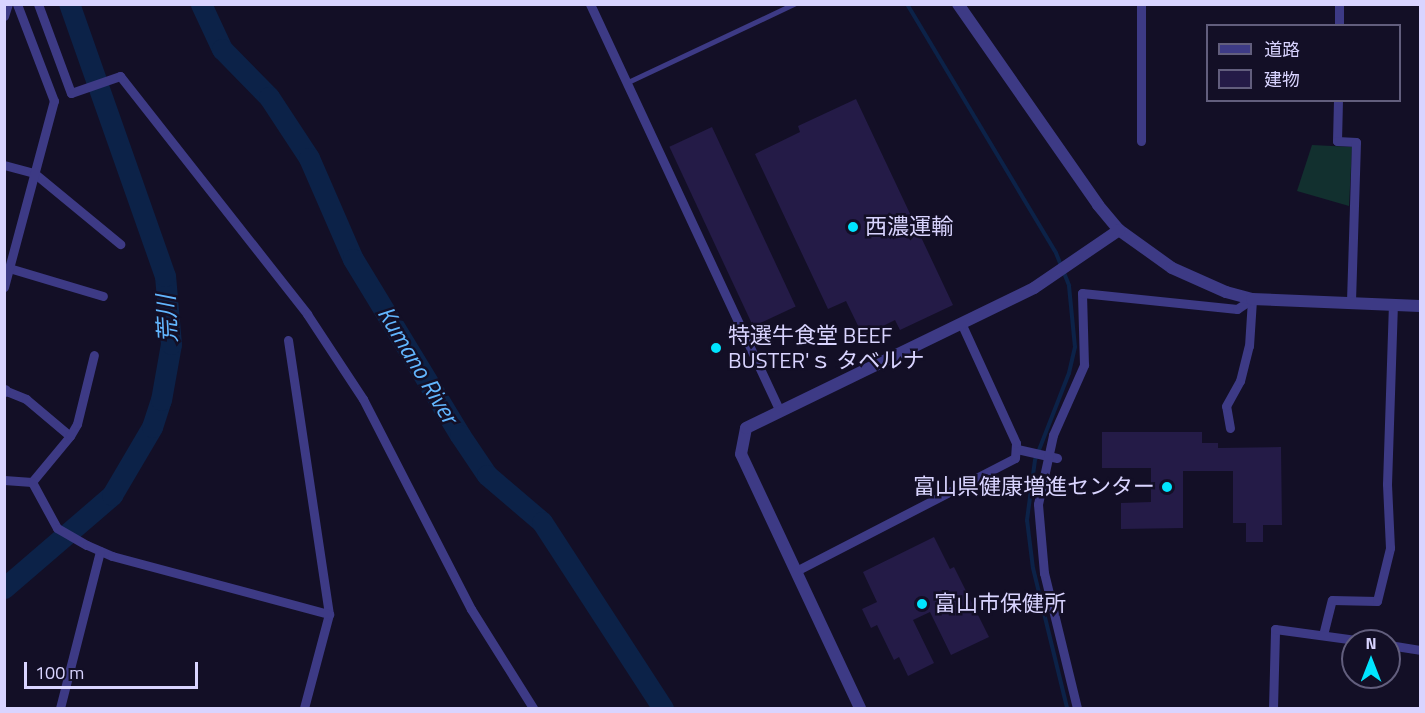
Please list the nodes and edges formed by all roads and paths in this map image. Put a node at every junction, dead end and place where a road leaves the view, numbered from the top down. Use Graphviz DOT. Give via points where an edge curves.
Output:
graph roads {
  1 [pos="8,4"];
  2 [pos="17,4"];
  3 [pos="38,4"];
  4 [pos="590,4"];
  5 [pos="794,4"];
  6 [pos="958,4"];
  7 [pos="1141,4"];
  8 [pos="1339,4"];
  9 [pos="4,16"];
  10 [pos="1339,24"];
  11 [pos="626,83"];
  12 [pos="1338,102"];
  13 [pos="1140,141"];
  14 [pos="4,165"];
  15 [pos="34,173"];
  16 [pos="1119,230"];
  17 [pos="120,244"];
  18 [pos="9,268"];
  19 [pos="4,287"];
  20 [pos="103,296"];
  21 [pos="1252,298"];
  22 [pos="1351,303"];
  23 [pos="1393,305"];
  24 [pos="1420,306"];
  25 [pos="961,323"];
  26 [pos="288,340"];
  27 [pos="94,355"];
  28 [pos="5,391"];
  29 [pos="780,411"];
  30 [pos="1230,428"];
  31 [pos="70,436"];
  32 [pos="1017,449"];
  33 [pos="1052,457"];
  34 [pos="4,480"];
  35 [pos="32,482"];
  36 [pos="100,551"];
  37 [pos="796,571"];
  38 [pos="329,614"];
  39 [pos="1323,635"];
  40 [pos="1341,638"];
  41 [pos="1401,647"];
  42 [pos="1420,650"];
  43 [pos="60,708"];
  44 [pos="304,708"];
  45 [pos="533,708"];
  46 [pos="860,708"];
  47 [pos="1077,708"];
  48 [pos="1273,708"];
  1 -- 9 [label="street"];
  2 -- 15 [label="street" via="54,101"];
  3 -- 45 [label="street" via="70,93 120,76 307,314 363,399 471,609"];
  4 -- 11 [label="street"];
  5 -- 11 [label="lane"];
  6 -- 16 [label="street"];
  7 -- 13 [label="street"];
  8 -- 10 [label="street"];
  11 -- 29 [label="street"];
  12 -- 22 [label="street" via="1337,141 1356,142"];
  14 -- 15 [label="street"];
  15 -- 17 [label="street"];
  15 -- 18 [label="street"];
  16 -- 21 [label="street" via="1172,268 1226,292"];
  16 -- 25 [label="street" via="1034,288"];
  18 -- 19 [label="street"];
  18 -- 20 [label="street"];
  21 -- 22 [label="street"];
  21 -- 30 [label="street" via="1249,346 1240,381 1226,406"];
  21 -- 33 [label="street" via="1237,309 1082,294 1084,365"];
  22 -- 23 [label="street"];
  23 -- 24 [label="street"];
  23 -- 39 [label="street" via="1387,484 1390,548 1377,601 1332,600"];
  25 -- 29 [label="street"];
  25 -- 32 [label="street"];
  26 -- 38 [label="street"];
  27 -- 31 [label="street" via="77,424"];
  28 -- 31 [label="street" via="26,399"];
  29 -- 37 [label="street" via="746,428 741,454"];
  31 -- 35 [label="street"];
  32 -- 33 [label="street"];
  32 -- 37 [label="street" via="1015,458"];
  33 -- 47 [label="street" via="1038,504 1039,536"];
  34 -- 35 [label="street"];
  35 -- 36 [label="street" via="57,528"];
  36 -- 38 [label="street"];
  36 -- 43 [label="street"];
  37 -- 46 [label="street"];
  38 -- 44 [label="street"];
  39 -- 40 [label="street"];
  39 -- 48 [label="street" via="1275,629"];
  41 -- 42 [label="street"];
}
